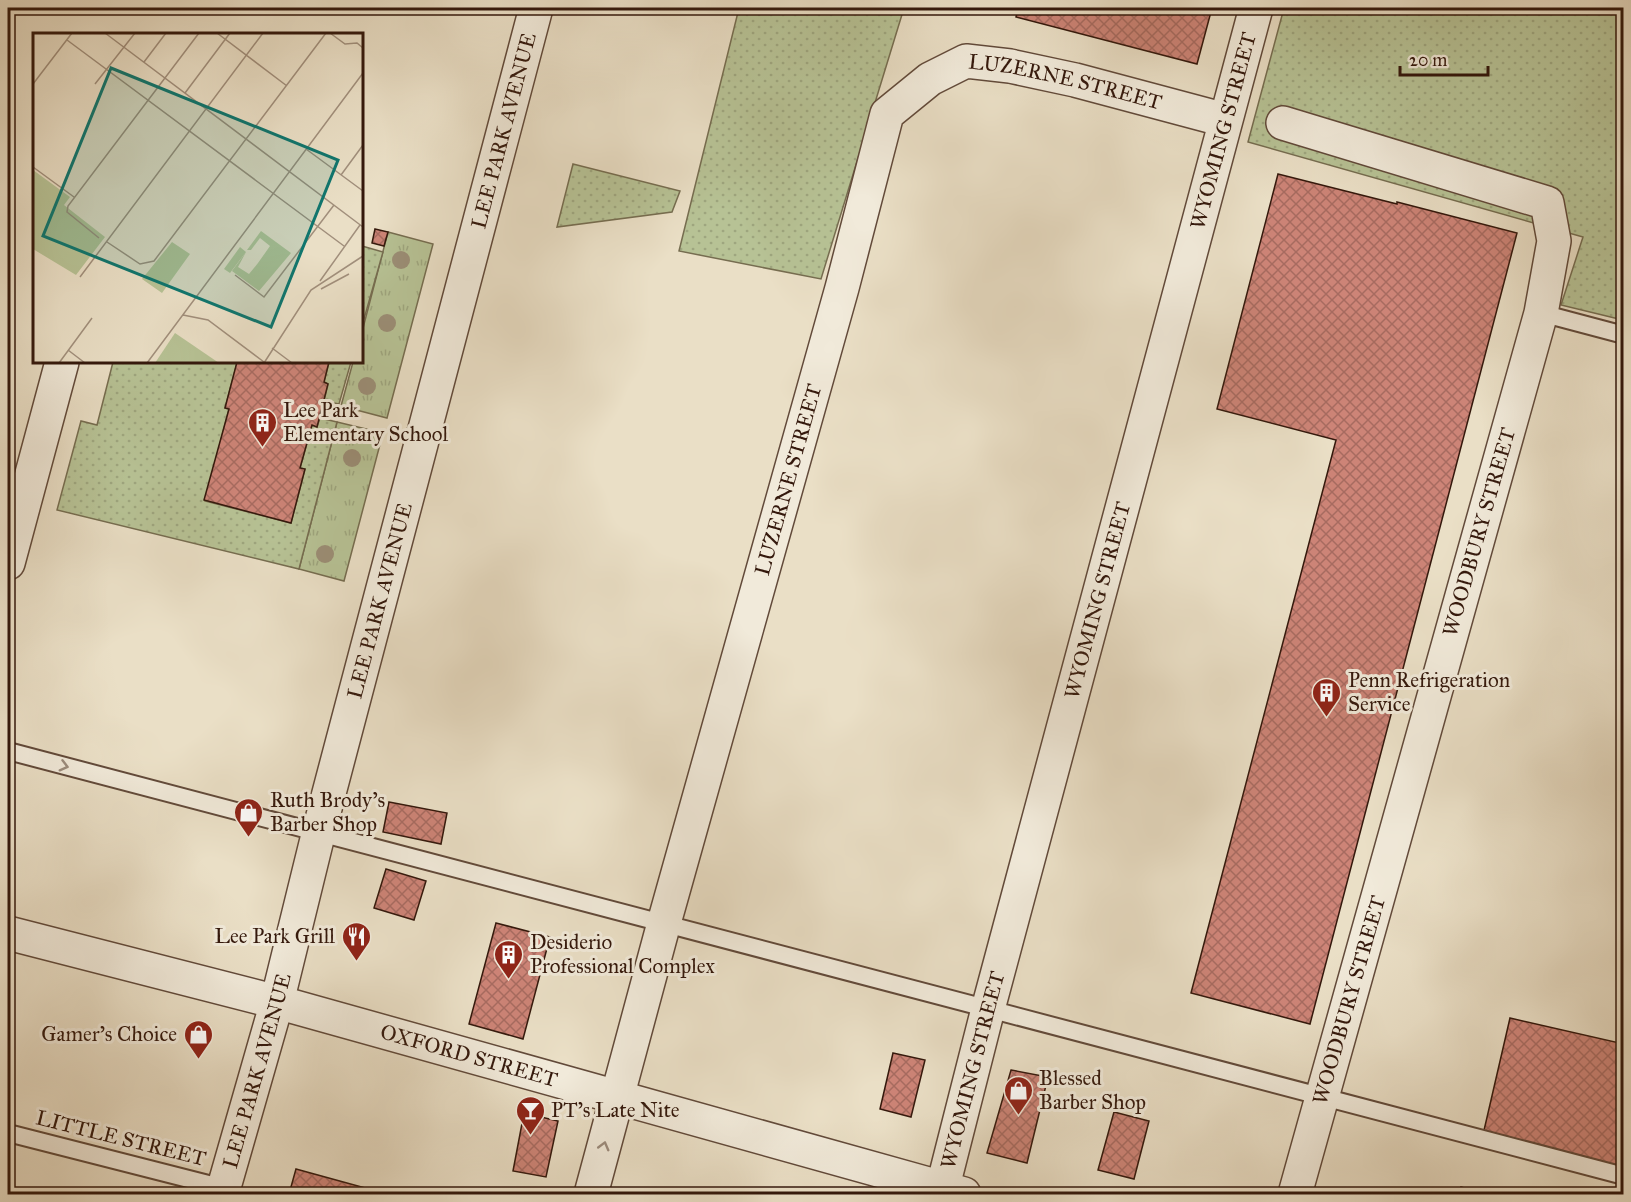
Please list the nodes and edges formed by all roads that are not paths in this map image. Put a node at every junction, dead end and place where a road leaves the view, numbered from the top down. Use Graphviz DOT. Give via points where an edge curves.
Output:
graph roads {
  1 [pos="536,8"];
  2 [pos="1256,8"];
  3 [pos="1225,120"];
  4 [pos="1283,123"];
  5 [pos="1541,314"];
  6 [pos="1623,335"];
  7 [pos="62,363"];
  8 [pos="8,563"];
  9 [pos="8,751"];
  10 [pos="319,831"];
  11 [pos="664,923"];
  12 [pos="8,933"];
  13 [pos="277,1002"];
  14 [pos="988,1009"];
  15 [pos="617,1097"];
  16 [pos="1321,1098"];
  17 [pos="8,1133"];
  18 [pos="1623,1176"];
  19 [pos="223,1191"];
  20 [pos="949,1193"];
  21 [pos="591,1194"];
  22 [pos="1295,1194"];
  1 -- 10 [label="street, LEE PARK AVENUE"];
  2 -- 3 [label="street, WYOMING STREET"];
  3 -- 11 [label="street, LUZERNE STREET" via="1042,73 966,62 930,80 887,114"];
  3 -- 14 [label="street, WYOMING STREET"];
  4 -- 5 [label="street, WOODBURY STREET" via="1547,203 1554,241"];
  5 -- 6 [label="lane"];
  5 -- 16 [label="street, WOODBURY STREET"];
  7 -- 8 [label="street"];
  9 -- 10 [label="lane, one-way"];
  10 -- 11 [label="lane"];
  10 -- 13 [label="street, LEE PARK AVENUE"];
  11 -- 14 [label="lane"];
  11 -- 15 [label="street, LUZERNE STREET"];
  12 -- 13 [label="street, OXFORD STREET"];
  13 -- 15 [label="street, OXFORD STREET"];
  13 -- 19 [label="street, LEE PARK AVENUE"];
  14 -- 16 [label="lane"];
  14 -- 20 [label="street, WYOMING STREET"];
  15 -- 20 [label="street, OXFORD STREET"];
  21 -- 15 [label="street, LUZERNE STREET, one-way"];
  16 -- 18 [label="lane"];
  16 -- 22 [label="street, WOODBURY STREET"];
  17 -- 19 [label="lane, LITTLE STREET"];
}
